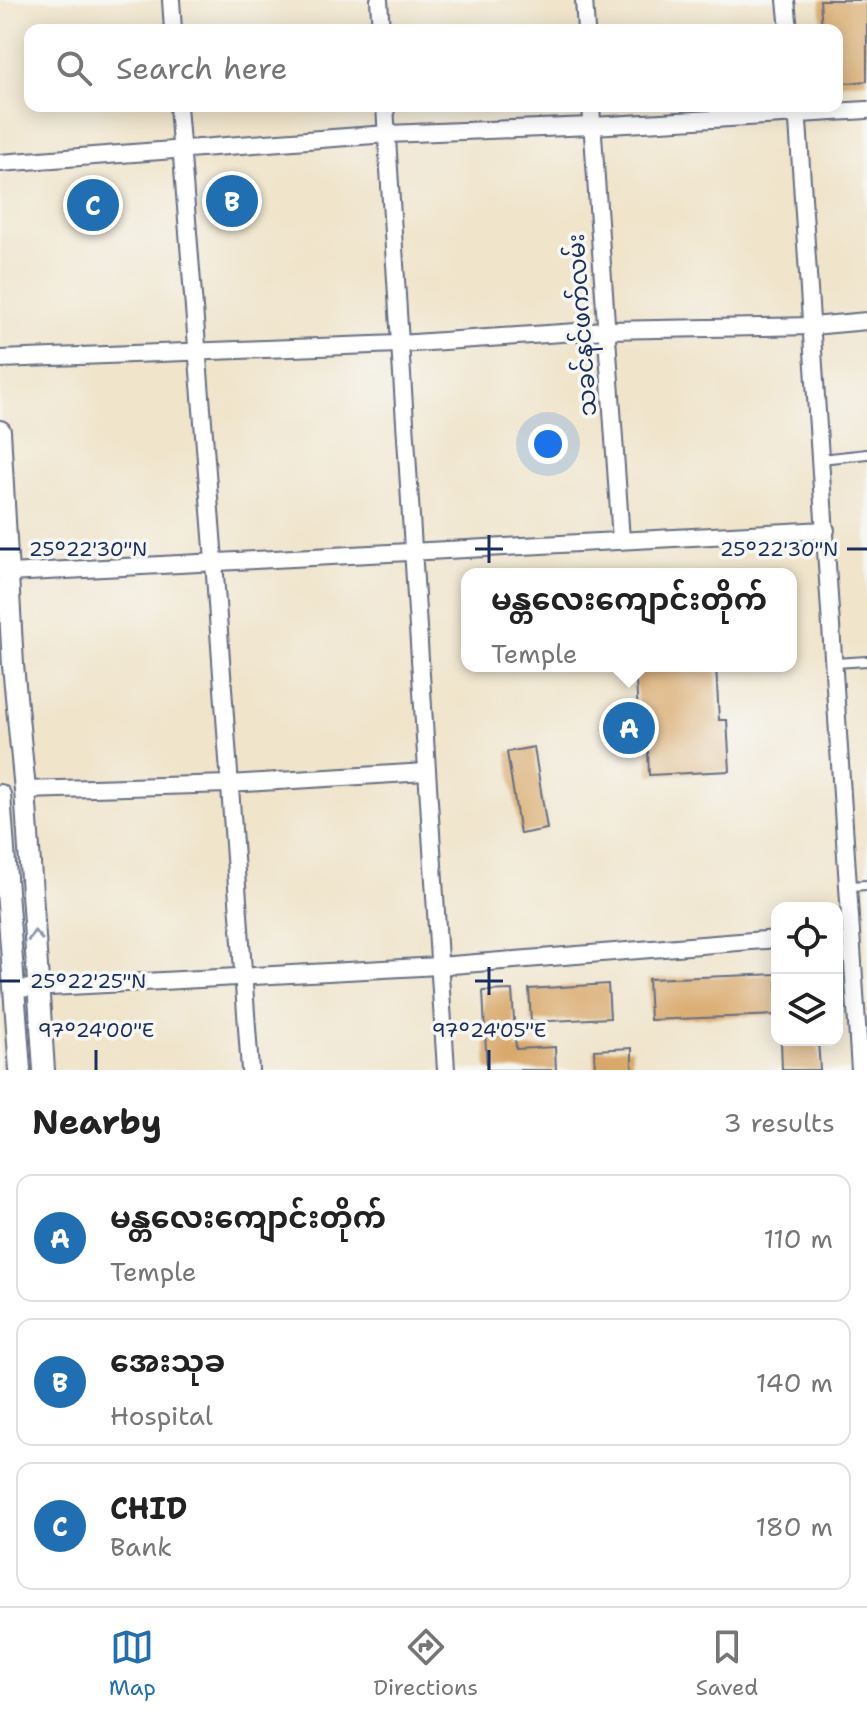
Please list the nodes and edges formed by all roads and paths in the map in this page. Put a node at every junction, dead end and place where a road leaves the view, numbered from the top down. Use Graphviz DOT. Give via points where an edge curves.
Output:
graph roads {
  1 [pos="171,0"];
  2 [pos="379,0"];
  3 [pos="584,0"];
  4 [pos="786,0"];
  5 [pos="173,24"];
  6 [pos="381,24"];
  7 [pos="586,24"];
  8 [pos="788,24"];
  9 [pos="843,110"];
  10 [pos="867,110"];
  11 [pos="178,112"];
  12 [pos="385,112"];
  13 [pos="591,112"];
  14 [pos="772,112"];
  15 [pos="798,112"];
  16 [pos="592,126"];
  17 [pos="387,134"];
  18 [pos="181,148"];
  19 [pos="0,163"];
  20 [pos="867,321"];
  21 [pos="812,326"];
  22 [pos="606,330"];
  23 [pos="399,344"];
  24 [pos="197,352"];
  25 [pos="0,359"];
  26 [pos="0,431"];
  27 [pos="867,454"];
  28 [pos="821,459"];
  29 [pos="826,530"];
  30 [pos="621,540"];
  31 [pos="411,551"];
  32 [pos="214,561"];
  33 [pos="9,573"];
  34 [pos="867,661"];
  35 [pos="835,663"];
  36 [pos="7,676"];
  37 [pos="426,772"];
  38 [pos="229,784"];
  39 [pos="25,790"];
  40 [pos="0,795"];
  41 [pos="867,885"];
  42 [pos="850,886"];
  43 [pos="845,933"];
  44 [pos="771,939"];
  45 [pos="439,966"];
  46 [pos="243,976"];
  47 [pos="39,986"];
  48 [pos="13,989"];
  49 [pos="20,1070"];
  50 [pos="44,1070"];
  51 [pos="250,1070"];
  52 [pos="446,1070"];
  53 [pos="860,1070"];
  1 -- 5 [label="street"];
  2 -- 6 [label="street"];
  3 -- 7 [label="street"];
  4 -- 8 [label="street"];
  9 -- 10 [label="street"];
  11 -- 18 [label="street"];
  12 -- 17 [label="street"];
  13 -- 16 [label="street, သခင်နင်ဖက်လမ်း"];
  14 -- 16 [label="street"];
  15 -- 21 [label="street"];
  16 -- 17 [label="street"];
  16 -- 22 [label="street, သခင်နင်ဖက်လမ်း"];
  17 -- 18 [label="street"];
  17 -- 23 [label="street"];
  18 -- 19 [label="street"];
  18 -- 24 [label="street"];
  20 -- 21 [label="street"];
  21 -- 22 [label="street"];
  21 -- 28 [label="street"];
  22 -- 23 [label="street"];
  22 -- 30 [label="street, သခင်နင်ဖက်လမ်း"];
  23 -- 24 [label="street"];
  23 -- 31 [label="street"];
  24 -- 25 [label="street"];
  24 -- 32 [label="street"];
  26 -- 33 [label="street"];
  27 -- 28 [label="lane"];
  28 -- 29 [label="street"];
  29 -- 30 [label="street"];
  29 -- 35 [label="street"];
  30 -- 31 [label="street"];
  31 -- 32 [label="street"];
  31 -- 37 [label="street"];
  32 -- 33 [label="street"];
  32 -- 38 [label="street"];
  33 -- 36 [label="street"];
  34 -- 35 [label="lane"];
  35 -- 42 [label="street"];
  36 -- 39 [label="street"];
  37 -- 38 [label="street"];
  37 -- 45 [label="street"];
  38 -- 39 [label="street"];
  38 -- 46 [label="street"];
  47 -- 39 [label="street, one-way"];
  40 -- 48 [label="street"];
  41 -- 42 [label="lane"];
  42 -- 43 [label="street"];
  43 -- 53 [label="street"];
  44 -- 45 [label="street"];
  45 -- 46 [label="street"];
  45 -- 52 [label="street"];
  46 -- 47 [label="street"];
  46 -- 51 [label="street"];
  47 -- 48 [label="street"];
  47 -- 50 [label="street"];
  48 -- 49 [label="street"];
}
